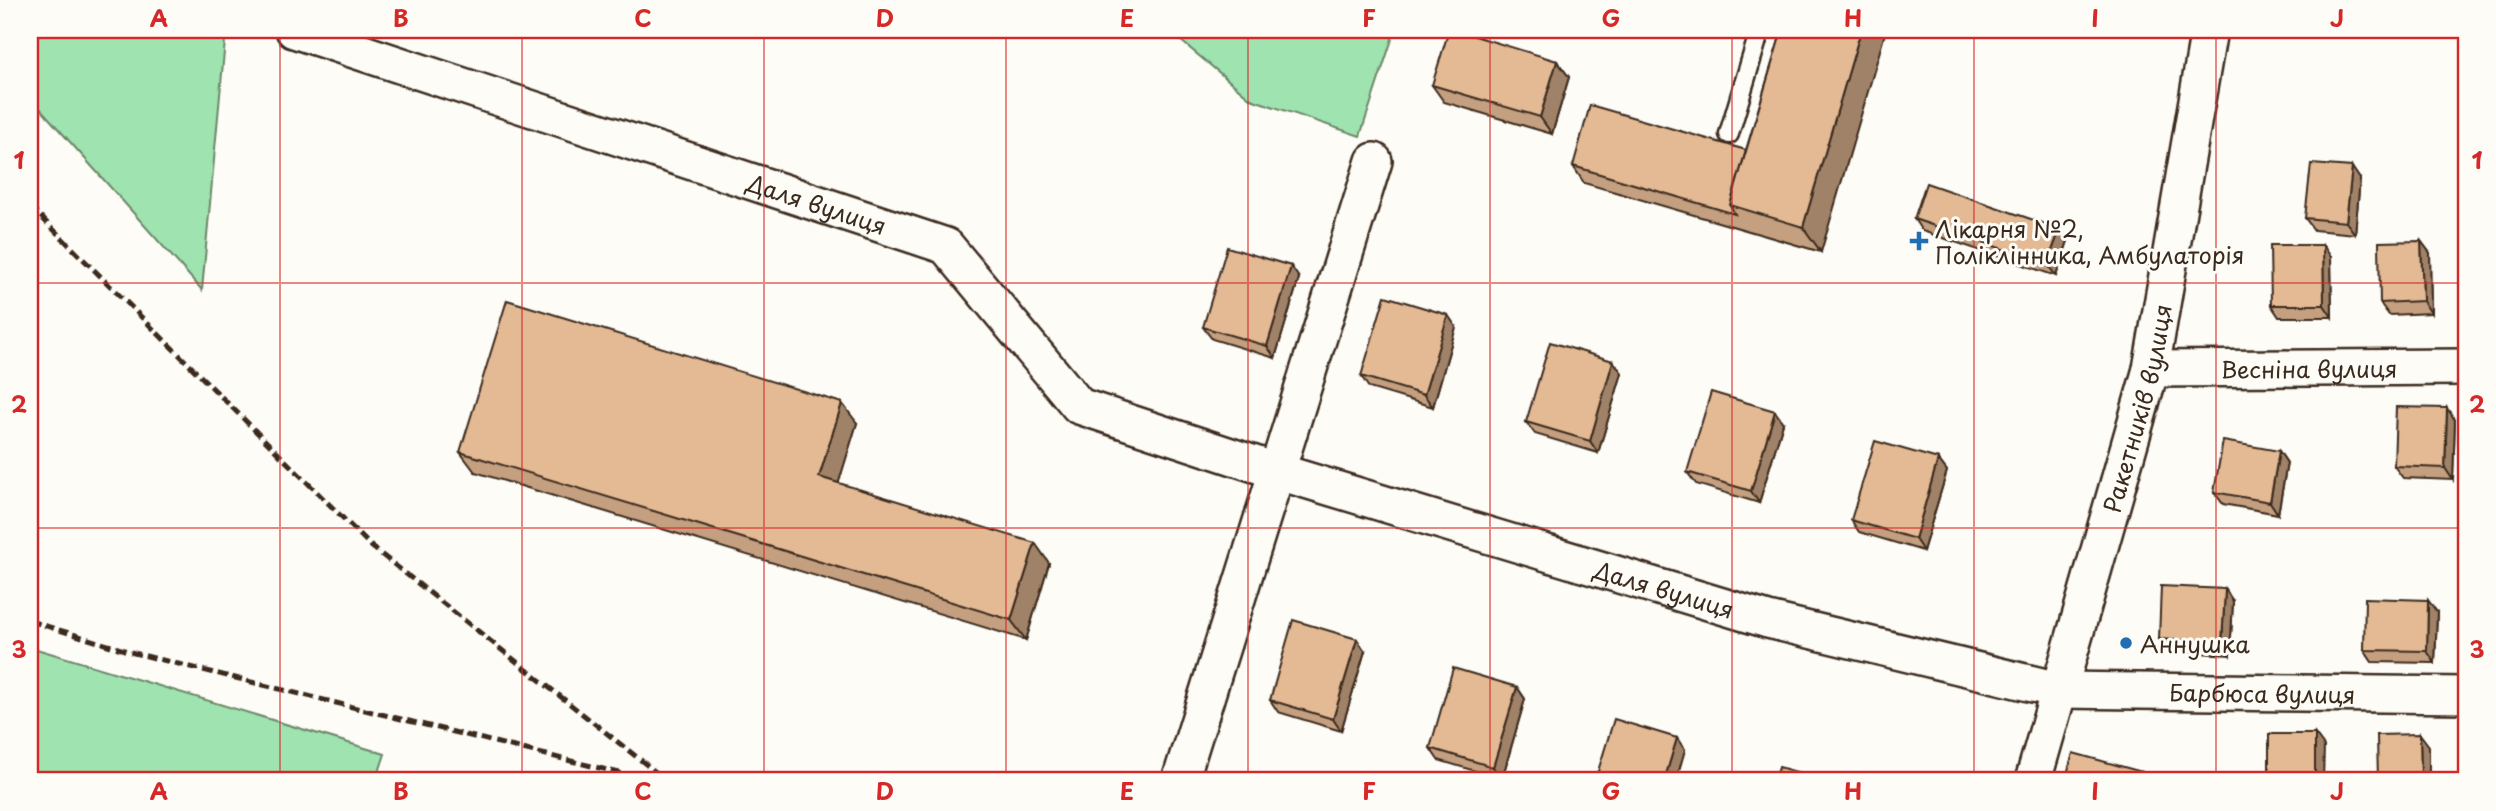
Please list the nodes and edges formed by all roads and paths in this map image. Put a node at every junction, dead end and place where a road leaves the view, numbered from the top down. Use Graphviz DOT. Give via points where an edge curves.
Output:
graph roads {
  1 [pos="294,30"];
  2 [pos="1760,30"];
  3 [pos="2209,30"];
  4 [pos="1729,134"];
  5 [pos="1374,161"];
  6 [pos="2466,367"];
  7 [pos="2151,369"];
  8 [pos="1276,471"];
  9 [pos="2058,690"];
  10 [pos="2466,695"];
  11 [pos="1180,781"];
  12 [pos="2033,781"];
  1 -- 8 [label="street, Даля вулиця" via="946,246 1079,406"];
  2 -- 4 [label="lane"];
  3 -- 7 [label="street, Ракетників вулиця"];
  5 -- 8 [label="street"];
  6 -- 7 [label="street, Весніна вулиця"];
  7 -- 9 [label="street, Ракетників вулиця"];
  8 -- 9 [label="street, Даля вулиця" via="1768,620"];
  8 -- 11 [label="street"];
  9 -- 10 [label="street, Барбюса вулиця"];
  9 -- 12 [label="street, Ракетників вулиця"];
}
